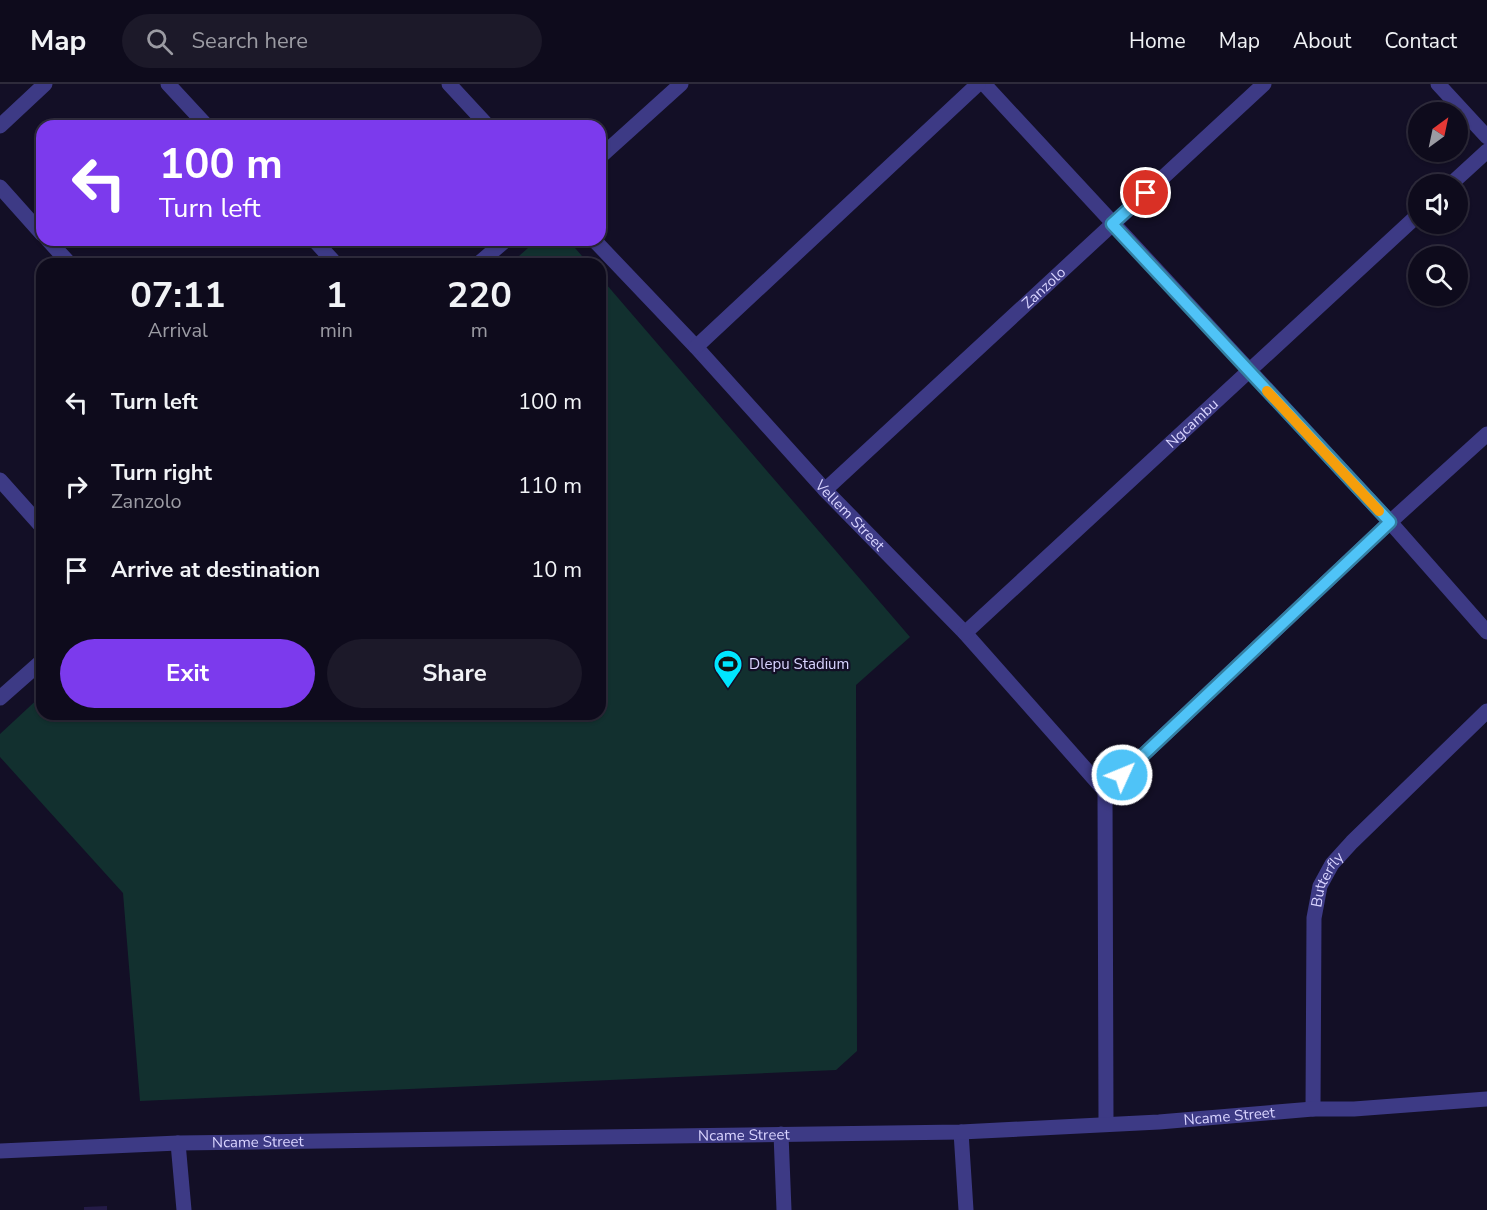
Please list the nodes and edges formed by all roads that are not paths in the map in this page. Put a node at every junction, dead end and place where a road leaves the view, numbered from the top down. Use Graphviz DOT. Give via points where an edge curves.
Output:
graph roads {
  1 [pos="45,84"];
  2 [pos="168,84"];
  3 [pos="449,84"];
  4 [pos="681,84"];
  5 [pos="978,84"];
  6 [pos="984,84"];
  7 [pos="1264,84"];
  8 [pos="1438,84"];
  9 [pos="201,120"];
  10 [pos="482,120"];
  11 [pos="0,126"];
  12 [pos="1487,137"];
  13 [pos="1487,151"];
  14 [pos="606,152"];
  15 [pos="1462,174"];
  16 [pos="0,187"];
  17 [pos="1112,224"];
  18 [pos="1408,224"];
  19 [pos="36,227"];
  20 [pos="54,246"];
  21 [pos="320,246"];
  22 [pos="499,246"];
  23 [pos="600,246"];
  24 [pos="64,258"];
  25 [pos="330,258"];
  26 [pos="485,258"];
  27 [pos="696,347"];
  28 [pos="1249,371"];
  29 [pos="1487,434"];
  30 [pos="0,480"];
  31 [pos="825,490"];
  32 [pos="36,520"];
  33 [pos="1390,522"];
  34 [pos="1487,632"];
  35 [pos="965,633"];
  36 [pos="36,666"];
  37 [pos="0,698"];
  38 [pos="1487,711"];
  39 [pos="1105,791"];
  40 [pos="1487,1100"];
  41 [pos="1313,1109"];
  42 [pos="1106,1124"];
  43 [pos="961,1132"];
  44 [pos="781,1134"];
  45 [pos="178,1143"];
  46 [pos="0,1151"];
  47 [pos="184,1210"];
  48 [pos="784,1210"];
  49 [pos="966,1210"];
  1 -- 11 [label="street"];
  2 -- 9 [label="street"];
  3 -- 10 [label="street"];
  4 -- 14 [label="street"];
  5 -- 27 [label="street"];
  6 -- 17 [label="street"];
  7 -- 17 [label="street, Zanzolo"];
  8 -- 12 [label="street"];
  13 -- 15 [label="street"];
  16 -- 19 [label="street"];
  17 -- 28 [label="street"];
  17 -- 31 [label="street, Zanzolo"];
  18 -- 28 [label="street, Ngcambu"];
  20 -- 24 [label="street"];
  21 -- 25 [label="street"];
  22 -- 26 [label="street"];
  23 -- 27 [label="street, Vellem Street"];
  27 -- 31 [label="street, Vellem Street"];
  28 -- 33 [label="street"];
  28 -- 35 [label="street, Ngcambu"];
  29 -- 33 [label="street"];
  30 -- 32 [label="street"];
  31 -- 35 [label="street, Vellem Street"];
  33 -- 34 [label="street"];
  33 -- 39 [label="street"];
  35 -- 39 [label="street, Vellem Street"];
  36 -- 37 [label="street"];
  38 -- 41 [label="street, Butterfly" via="1352,842 1332,864 1320,886 1314,918"];
  39 -- 42 [label="street"];
  40 -- 41 [label="street, Ncame Street"];
  41 -- 42 [label="street, Ncame Street"];
  42 -- 43 [label="street, Ncame Street"];
  43 -- 44 [label="street, Ncame Street"];
  43 -- 49 [label="street"];
  44 -- 45 [label="street, Ncame Street"];
  44 -- 48 [label="street"];
  45 -- 46 [label="street, Ncame Street"];
  45 -- 47 [label="street"];
}
